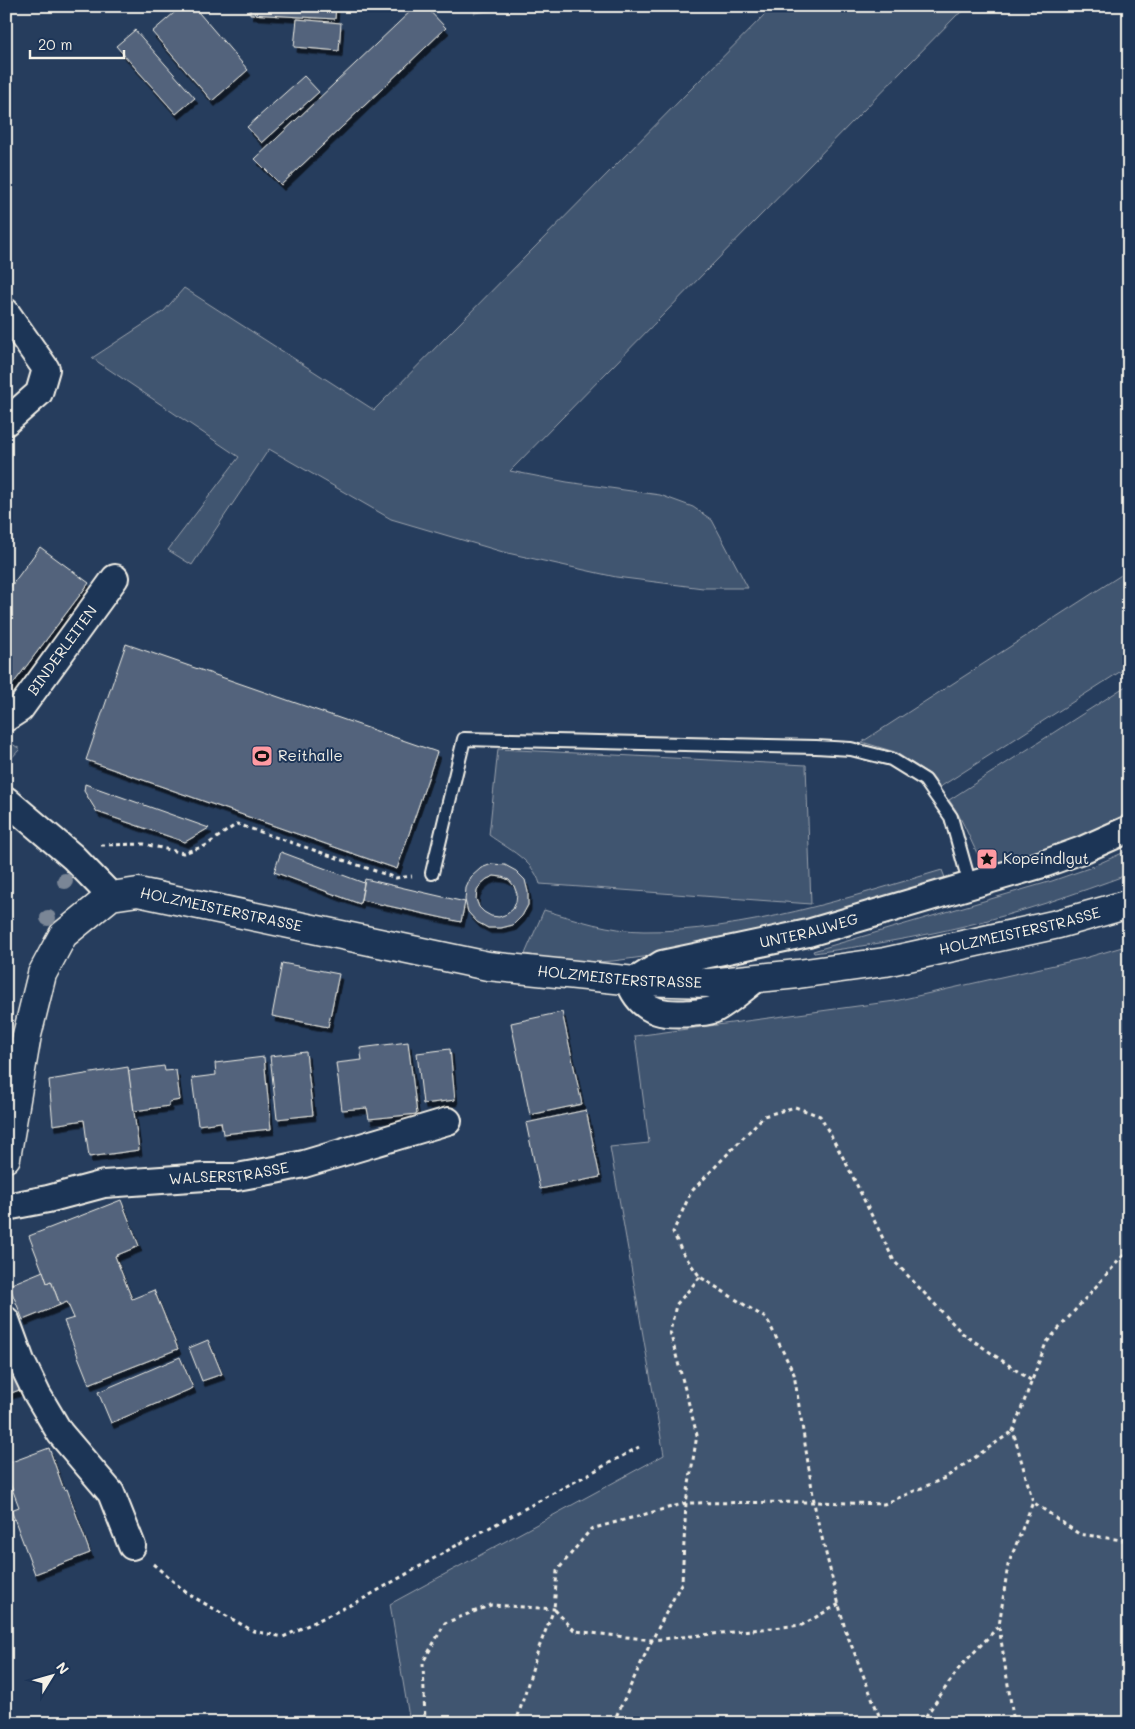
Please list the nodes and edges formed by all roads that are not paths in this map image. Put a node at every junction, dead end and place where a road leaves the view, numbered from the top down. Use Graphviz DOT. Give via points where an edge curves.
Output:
graph roads {
  1 [pos="6,312"];
  2 [pos="6,422"];
  3 [pos="115,578"];
  4 [pos="6,718"];
  5 [pos="6,800"];
  6 [pos="1129,829"];
  7 [pos="432,873"];
  8 [pos="970,885"];
  9 [pos="111,896"];
  10 [pos="1129,904"];
  11 [pos="635,981"];
  12 [pos="448,1121"];
  13 [pos="6,1158"];
  14 [pos="6,1207"];
  15 [pos="6,1320"];
  16 [pos="132,1546"];
  1 -- 2 [label="street" via="46,368 38,393"];
  3 -- 4 [label="street, BINDERLEITEN" via="20,709"];
  5 -- 9 [label="street" via="73,856"];
  6 -- 8 [label="street, UNTERAUWEG" via="1046,863"];
  7 -- 8 [label="lane" via="464,739 737,744 851,749 891,759 925,780 950,816"];
  8 -- 11 [label="street, UNTERAUWEG" via="808,933 662,964"];
  9 -- 11 [label="street, HOLZMEISTERSTRASSE" via="138,892 488,966"];
  9 -- 13 [label="street" via="63,935 42,974 27,1035"];
  10 -- 11 [label="street, HOLZMEISTERSTRASSE" via="1058,924 885,962 709,983"];
  12 -- 14 [label="street, WALSERSTRASSE" via="275,1170 237,1177 104,1184"];
  15 -- 16 [label="street" via="37,1394 60,1433 111,1494"];
}
